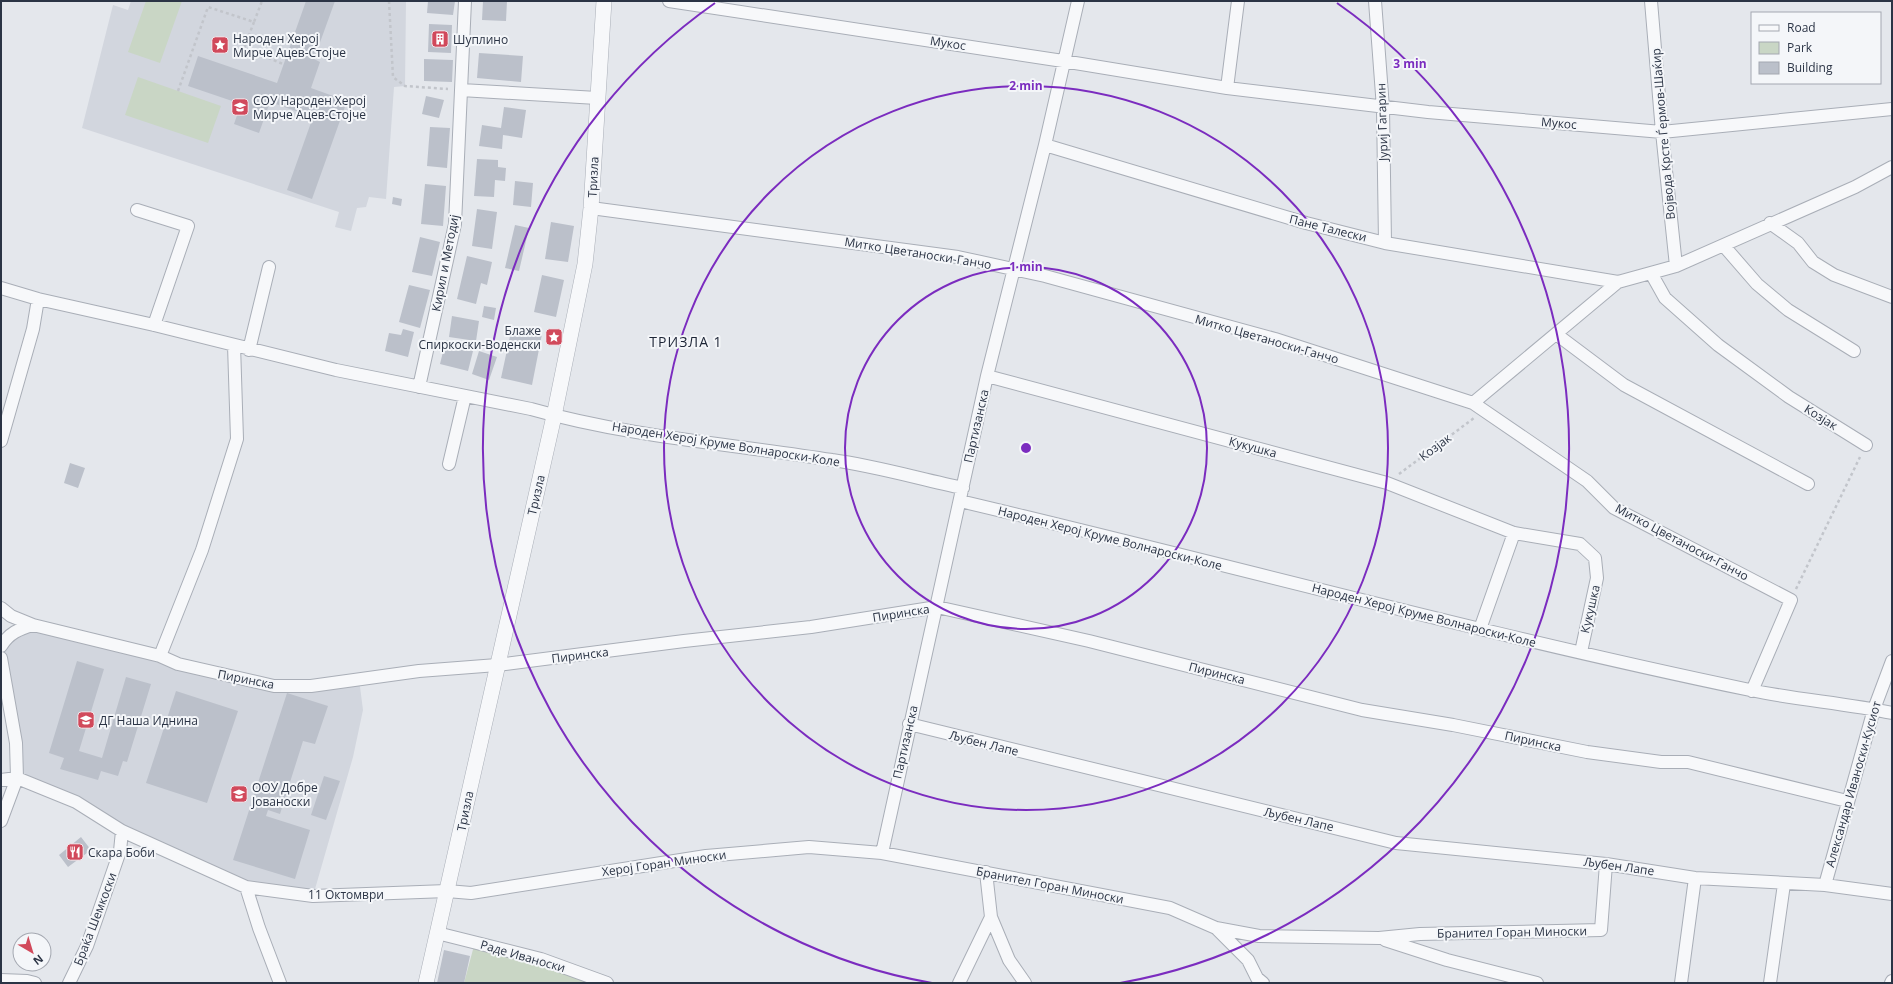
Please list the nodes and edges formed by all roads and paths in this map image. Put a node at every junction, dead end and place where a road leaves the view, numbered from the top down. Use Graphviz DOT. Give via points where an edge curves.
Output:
graph roads {
  1 [pos="262,1"];
  2 [pos="389,1"];
  3 [pos="465,1"];
  4 [pos="604,1"];
  5 [pos="669,1"];
  6 [pos="1078,1"];
  7 [pos="1238,1"];
  8 [pos="1375,1"];
  9 [pos="1652,1"];
  10 [pos="254,22"];
  11 [pos="1063,61"];
  12 [pos="283,64"];
  13 [pos="1227,88"];
  14 [pos="461,90"];
  15 [pos="178,91"];
  16 [pos="597,98"];
  17 [pos="1383,108"];
  18 [pos="1892,109"];
  19 [pos="1662,132"];
  20 [pos="1045,145"];
  21 [pos="1892,167"];
  22 [pos="591,208"];
  23 [pos="137,210"];
  24 [pos="1770,223"];
  25 [pos="1385,243"];
  26 [pos="1724,246"];
  27 [pos="1676,266"];
  28 [pos="269,267"];
  29 [pos="1013,269"];
  30 [pos="1651,273"];
  31 [pos="1618,282"];
  32 [pos="1,288"];
  33 [pos="1892,297"];
  34 [pos="38,299"];
  35 [pos="154,325"];
  36 [pos="1556,334"];
  37 [pos="234,345"];
  38 [pos="249,350"];
  39 [pos="1854,352"];
  40 [pos="988,376"];
  41 [pos="419,387"];
  42 [pos="465,396"];
  43 [pos="1473,403"];
  44 [pos="1484,410"];
  45 [pos="554,416"];
  46 [pos="1,441"];
  47 [pos="1866,445"];
  48 [pos="449,464"];
  49 [pos="1387,483"];
  50 [pos="1808,484"];
  51 [pos="963,488"];
  52 [pos="960,501"];
  53 [pos="1514,533"];
  54 [pos="1791,600"];
  55 [pos="937,607"];
  56 [pos="1,608"];
  57 [pos="33,625"];
  58 [pos="1480,629"];
  59 [pos="1,646"];
  60 [pos="1581,652"];
  61 [pos="160,656"];
  62 [pos="1,658"];
  63 [pos="1892,662"];
  64 [pos="497,665"];
  65 [pos="1752,691"];
  66 [pos="1874,709"];
  67 [pos="1892,713"];
  68 [pos="909,724"];
  69 [pos="17,778"];
  70 [pos="1,780"];
  71 [pos="1847,801"];
  72 [pos="1,821"];
  73 [pos="122,831"];
  74 [pos="882,853"];
  75 [pos="1606,864"];
  76 [pos="986,872"];
  77 [pos="1695,878"];
  78 [pos="1784,884"];
  79 [pos="1825,885"];
  80 [pos="246,887"];
  81 [pos="447,891"];
  82 [pos="1892,894"];
  83 [pos="991,917"];
  84 [pos="1216,928"];
  85 [pos="437,934"];
  86 [pos="1379,938"];
  87 [pos="1,980"];
  88 [pos="1532,982"];
  89 [pos="35,983"];
  90 [pos="69,983"];
  91 [pos="280,983"];
  92 [pos="426,983"];
  93 [pos="608,983"];
  94 [pos="959,983"];
  95 [pos="1025,983"];
  96 [pos="1263,983"];
  97 [pos="1681,983"];
  98 [pos="1770,983"];
  1 -- 10 [label="path"];
  2 -- 14 [label="path" via="393,77 406,86"];
  3 -- 14 [label="street, Кирил и Методиј"];
  4 -- 16 [label="street, Тризла"];
  5 -- 11 [label="street, Мукос"];
  6 -- 11 [label="street, Партизанска"];
  7 -- 13 [label="street"];
  8 -- 17 [label="street, Јуриј Гагарин"];
  9 -- 19 [label="street, Војвода Крсте Ѓермов-Шаќир"];
  10 -- 12 [label="path" via="244,48"];
  10 -- 15 [label="path" via="208,7"];
  11 -- 13 [label="street, Мукос"];
  11 -- 20 [label="street, Партизанска"];
  13 -- 17 [label="street, Мукос"];
  14 -- 16 [label="street"];
  14 -- 41 [label="street, Кирил и Методиј" via="455,224"];
  16 -- 22 [label="street, Тризла"];
  17 -- 19 [label="street, Мукос"];
  17 -- 25 [label="street, Јуриј Гагарин"];
  18 -- 19 [label="street, Мукос"];
  19 -- 27 [label="street, Војвода Крсте Ѓермов-Шаќир"];
  20 -- 25 [label="street, Пане Талески" via="1306,223"];
  20 -- 29 [label="street, Партизанска"];
  21 -- 24 [label="street" via="1855,187"];
  22 -- 29 [label="street, Митко Цветаноски-Ганчо" via="958,257"];
  22 -- 45 [label="street, Тризла" via="585,264"];
  23 -- 35 [label="street" via="188,226"];
  24 -- 26 [label="street"];
  24 -- 33 [label="street" via="1798,243 1813,262 1834,275"];
  25 -- 31 [label="street, Пане Талески"];
  26 -- 27 [label="street"];
  26 -- 39 [label="street" via="1757,284 1788,310"];
  27 -- 30 [label="street"];
  28 -- 38 [label="street"];
  29 -- 40 [label="street, Партизанска"];
  29 -- 43 [label="street, Митко Цветаноски-Ганчо" via="1276,339"];
  30 -- 31 [label="street"];
  30 -- 47 [label="street, Козјак" via="1664,298 1718,345 1789,397"];
  31 -- 36 [label="street"];
  32 -- 34 [label="street, Народен Херој Круме Волнароски-Коле"];
  34 -- 35 [label="street, Народен Херој Круме Волнароски-Коле"];
  34 -- 46 [label="street" via="33,329"];
  35 -- 37 [label="street, Народен Херој Круме Волнароски-Коле"];
  36 -- 43 [label="street"];
  36 -- 50 [label="street" via="1624,384"];
  37 -- 38 [label="street, Народен Херој Круме Волнароски-Коле"];
  37 -- 61 [label="street" via="237,439 202,550"];
  38 -- 41 [label="street, Народен Херој Круме Волнароски-Коле"];
  40 -- 49 [label="street, Кукушка"];
  40 -- 51 [label="street, Партизанска"];
  41 -- 42 [label="street, Народен Херој Круме Волнароски-Коле"];
  42 -- 45 [label="street, Народен Херој Круме Волнароски-Коле"];
  42 -- 48 [label="street"];
  43 -- 44 [label="street, Митко Цветаноски-Ганчо"];
  44 -- 49 [label="path, Козјак"];
  44 -- 54 [label="street, Митко Цветаноски-Ганчо" via="1587,481 1614,508"];
  45 -- 51 [label="street, Народен Херој Круме Волнароски-Коле" via="697,442 834,460"];
  45 -- 64 [label="street, Тризла"];
  47 -- 54 [label="path"];
  49 -- 53 [label="street, Кукушка"];
  51 -- 52 [label="street, Партизанска"];
  52 -- 55 [label="street, Партизанска"];
  52 -- 58 [label="street, Народен Херој Круме Волнароски-Коле"];
  53 -- 58 [label="street"];
  53 -- 60 [label="street, Кукушка" via="1580,544 1595,558 1597,578"];
  54 -- 65 [label="street"];
  55 -- 64 [label="street, Пиринска" via="811,628"];
  55 -- 68 [label="street, Партизанска"];
  55 -- 71 [label="street, Пиринска" via="1089,641 1362,710 1587,752 1661,762 1688,762"];
  56 -- 57 [label="street, Пиринска" via="11,616"];
  57 -- 59 [label="street" via="21,628 7,637"];
  57 -- 61 [label="street, Пиринска"];
  58 -- 60 [label="street, Народен Херој Круме Волнароски-Коле"];
  60 -- 65 [label="street, Народен Херој Круме Волнароски-Коле"];
  61 -- 64 [label="street, Пиринска" via="178,664 274,686 311,686 419,671"];
  62 -- 69 [label="street" via="16,743"];
  63 -- 66 [label="street, Александар Иваноски-Кусиот"];
  64 -- 81 [label="street, Тризла"];
  65 -- 66 [label="street, Народен Херој Круме Волнароски-Коле"];
  66 -- 67 [label="street, Народен Херој Круме Волнароски-Коле"];
  66 -- 71 [label="street, Александар Иваноски-Кусиот"];
  68 -- 74 [label="street, Партизанска"];
  68 -- 75 [label="street, Љубен Лапе" via="1396,843"];
  69 -- 70 [label="street, 11 Октомври"];
  69 -- 72 [label="street"];
  69 -- 73 [label="street, 11 Октомври" via="76,802"];
  71 -- 79 [label="street, Александар Иваноски-Кусиот"];
  73 -- 80 [label="street, 11 Октомври"];
  73 -- 90 [label="street, Браќа Шемкоски" via="120,851 87,946"];
  74 -- 76 [label="street, Бранител Горан Миноски"];
  74 -- 81 [label="street, Херој Горан Миноски" via="809,847 720,855 471,893"];
  75 -- 77 [label="street, Љубен Лапе"];
  75 -- 86 [label="street, Бранител Горан Миноски" via="1601,930 1420,934"];
  76 -- 83 [label="street"];
  76 -- 84 [label="street, Бранител Горан Миноски" via="1170,908"];
  77 -- 78 [label="street, Љубен Лапе"];
  77 -- 97 [label="street"];
  78 -- 79 [label="street, Љубен Лапе"];
  78 -- 98 [label="street"];
  79 -- 82 [label="street, Љубен Лапе"];
  80 -- 81 [label="street, 11 Октомври" via="313,896"];
  80 -- 91 [label="street"];
  81 -- 85 [label="street, Тризла"];
  83 -- 94 [label="street"];
  83 -- 95 [label="street" via="1010,960"];
  84 -- 86 [label="street, Бранител Горан Миноски" via="1260,936"];
  84 -- 96 [label="street, Бранител Горан Миноски" via="1248,960 1257,978"];
  85 -- 92 [label="street, Тризла"];
  85 -- 93 [label="street, Раде Иваноски" via="541,959"];
  86 -- 88 [label="street, Бранител Горан Миноски" via="1447,960"];
  87 -- 89 [label="street"];
}
